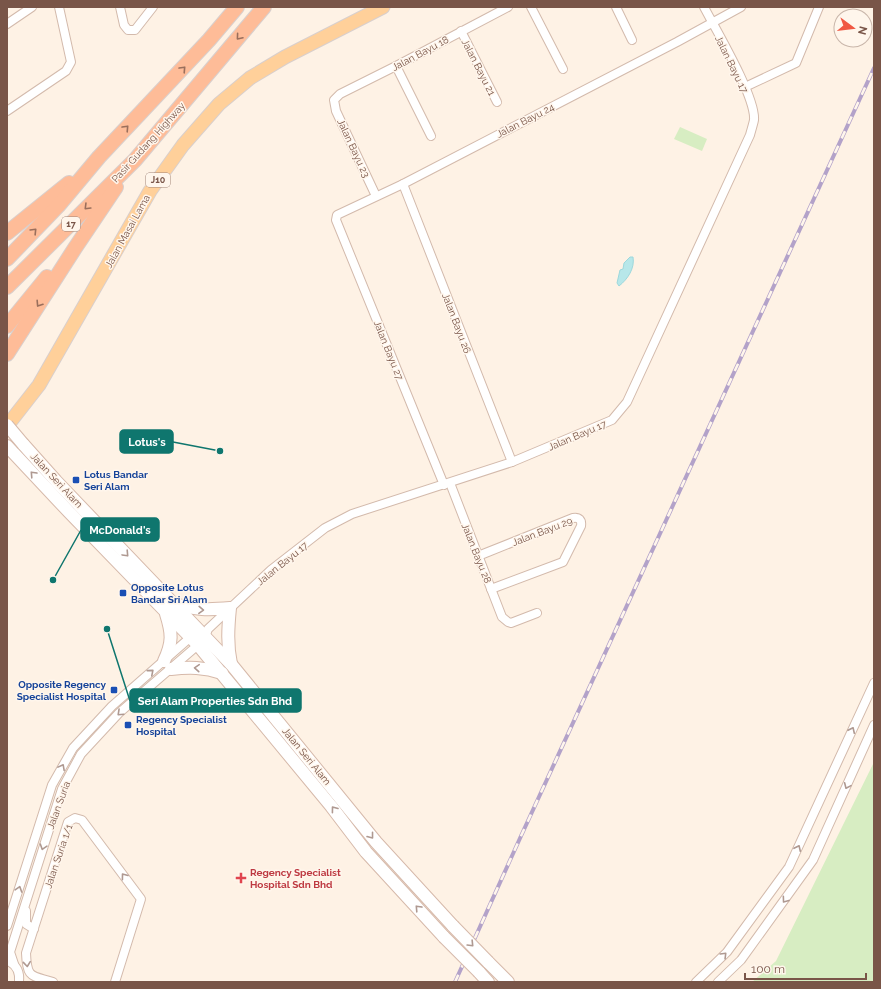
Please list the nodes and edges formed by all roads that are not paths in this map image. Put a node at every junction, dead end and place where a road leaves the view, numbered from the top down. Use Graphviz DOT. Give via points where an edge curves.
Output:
graph roads {
  1 [pos="32,7"];
  2 [pos="59,7"];
  3 [pos="120,7"];
  4 [pos="153,7"];
  5 [pos="237,7"];
  6 [pos="264,7"];
  7 [pos="383,7"];
  8 [pos="508,7"];
  9 [pos="531,7"];
  10 [pos="616,7"];
  11 [pos="704,7"];
  12 [pos="741,7"];
  13 [pos="819,7"];
  14 [pos="712,23"];
  15 [pos="7,24"];
  16 [pos="461,31"];
  17 [pos="632,40"];
  18 [pos="396,66"];
  19 [pos="563,69"];
  20 [pos="745,87"];
  21 [pos="334,100"];
  22 [pos="497,102"];
  23 [pos="7,111"];
  24 [pos="431,136"];
  25 [pos="99,157"];
  26 [pos="135,160"];
  27 [pos="403,184"];
  28 [pos="376,196"];
  29 [pos="43,204"];
  30 [pos="337,215"];
  31 [pos="7,226"];
  32 [pos="7,233"];
  33 [pos="75,248"];
  34 [pos="7,259"];
  35 [pos="7,287"];
  36 [pos="7,326"];
  37 [pos="7,354"];
  38 [pos="7,425"];
  39 [pos="10,449"];
  40 [pos="512,462"];
  41 [pos="447,484"];
  42 [pos="478,556"];
  43 [pos="492,589"];
  44 [pos="169,608"];
  45 [pos="230,608"];
  46 [pos="537,613"];
  47 [pos="200,636"];
  48 [pos="231,664"];
  49 [pos="168,665"];
  50 [pos="222,673"];
  51 [pos="874,684"];
  52 [pos="874,725"];
  53 [pos="27,898"];
  54 [pos="7,926"];
  55 [pos="34,929"];
  56 [pos="10,963"];
  57 [pos="19,978"];
  58 [pos="26,982"];
  59 [pos="54,982"];
  60 [pos="115,982"];
  61 [pos="488,982"];
  62 [pos="508,982"];
  63 [pos="696,982"];
  64 [pos="718,982"];
  1 -- 15 [label="street"];
  2 -- 23 [label="street" via="71,62 66,71"];
  3 -- 4 [label="street" via="124,25 128,30 135,30"];
  25 -- 5 [label="highway, 17, one-way"];
  6 -- 26 [label="highway, Pasir Gudang Highway / 17, one-way"];
  7 -- 38 [label="main road, Jalan Masai Lama / J10" via="285,57 250,78 219,104 183,145 150,191 39,385"];
  8 -- 16 [label="street, Jalan Bayu 18"];
  9 -- 19 [label="street"];
  10 -- 17 [label="street"];
  11 -- 14 [label="street, Jalan Bayu 17"];
  12 -- 14 [label="street, Jalan Bayu 24"];
  13 -- 20 [label="street" via="796,63"];
  14 -- 20 [label="street, Jalan Bayu 17"];
  14 -- 27 [label="street, Jalan Bayu 24"];
  16 -- 18 [label="street, Jalan Bayu 18"];
  16 -- 22 [label="street, Jalan Bayu 21"];
  18 -- 21 [label="street, Jalan Bayu 18" via="340,94"];
  18 -- 24 [label="street"];
  20 -- 40 [label="street, Jalan Bayu 17" via="754,120 750,136 627,402 612,420"];
  21 -- 28 [label="street, Jalan Bayu 23" via="336,111"];
  25 -- 29 [label="highway"];
  34 -- 25 [label="highway, 17, one-way" via="58,206"];
  26 -- 33 [label="highway"];
  26 -- 35 [label="highway, Pasir Gudang Highway / 17, one-way"];
  27 -- 28 [label="street, Jalan Bayu 24"];
  27 -- 40 [label="street, Jalan Bayu 26"];
  28 -- 30 [label="street, Jalan Bayu 24"];
  29 -- 31 [label="highway"];
  29 -- 32 [label="highway"];
  30 -- 41 [label="street, Jalan Bayu 27" via="336,220"];
  33 -- 36 [label="highway" via="52,271"];
  33 -- 37 [label="highway, one-way"];
  38 -- 44 [label="main road, Jalan Seri Alam, one-way, bridge"];
  44 -- 39 [label="main road, Jalan Seri Alam, one-way"];
  40 -- 41 [label="street, Jalan Bayu 17"];
  41 -- 42 [label="street, Jalan Bayu 28"];
  41 -- 45 [label="street, Jalan Bayu 17" via="352,514 325,528 271,570"];
  42 -- 43 [label="street, Jalan Bayu 28"];
  42 -- 43 [label="street, Jalan Bayu 29" via="573,518 580,519 581,526 563,562"];
  43 -- 46 [label="street, Jalan Bayu 28" via="502,617 508,622"];
  44 -- 45 [label="main road, one-way"];
  44 -- 47 [label="main road, Jalan Seri Alam"];
  44 -- 49 [label="main road" via="171,635"];
  45 -- 47 [label="street, Jalan Bayu 17"];
  45 -- 48 [label="main road" via="227,632"];
  47 -- 48 [label="main road, Jalan Seri Alam"];
  47 -- 49 [label="street, Jalan Suria"];
  47 -- 50 [label="main road, Jalan Seri Alam"];
  48 -- 62 [label="main road, Jalan Seri Alam, one-way, bridge" via="376,842"];
  50 -- 49 [label="main road, one-way" via="202,668"];
  49 -- 53 [label="street, Jalan Suria, one-way" via="81,754 62,789"];
  54 -- 49 [label="street, Jalan Suria, one-way" via="52,785 72,748 112,706"];
  61 -- 50 [label="main road, Jalan Seri Alam, one-way, bridge" via="366,852"];
  63 -- 51 [label="street, one-way" via="727,952 789,867"];
  52 -- 64 [label="street, one-way" via="813,860 741,960"];
  53 -- 55 [label="street" via="26,922"];
  53 -- 56 [label="street, Jalan Suria" via="10,952"];
  55 -- 59 [label="street, Jalan Suria 1/1, one-way" via="26,953 26,969 31,975"];
  60 -- 55 [label="street, Jalan Suria 1/1, one-way" via="141,899 82,820 75,818 68,822"];
  56 -- 57 [label="street"];
  57 -- 58 [label="street"];
}
